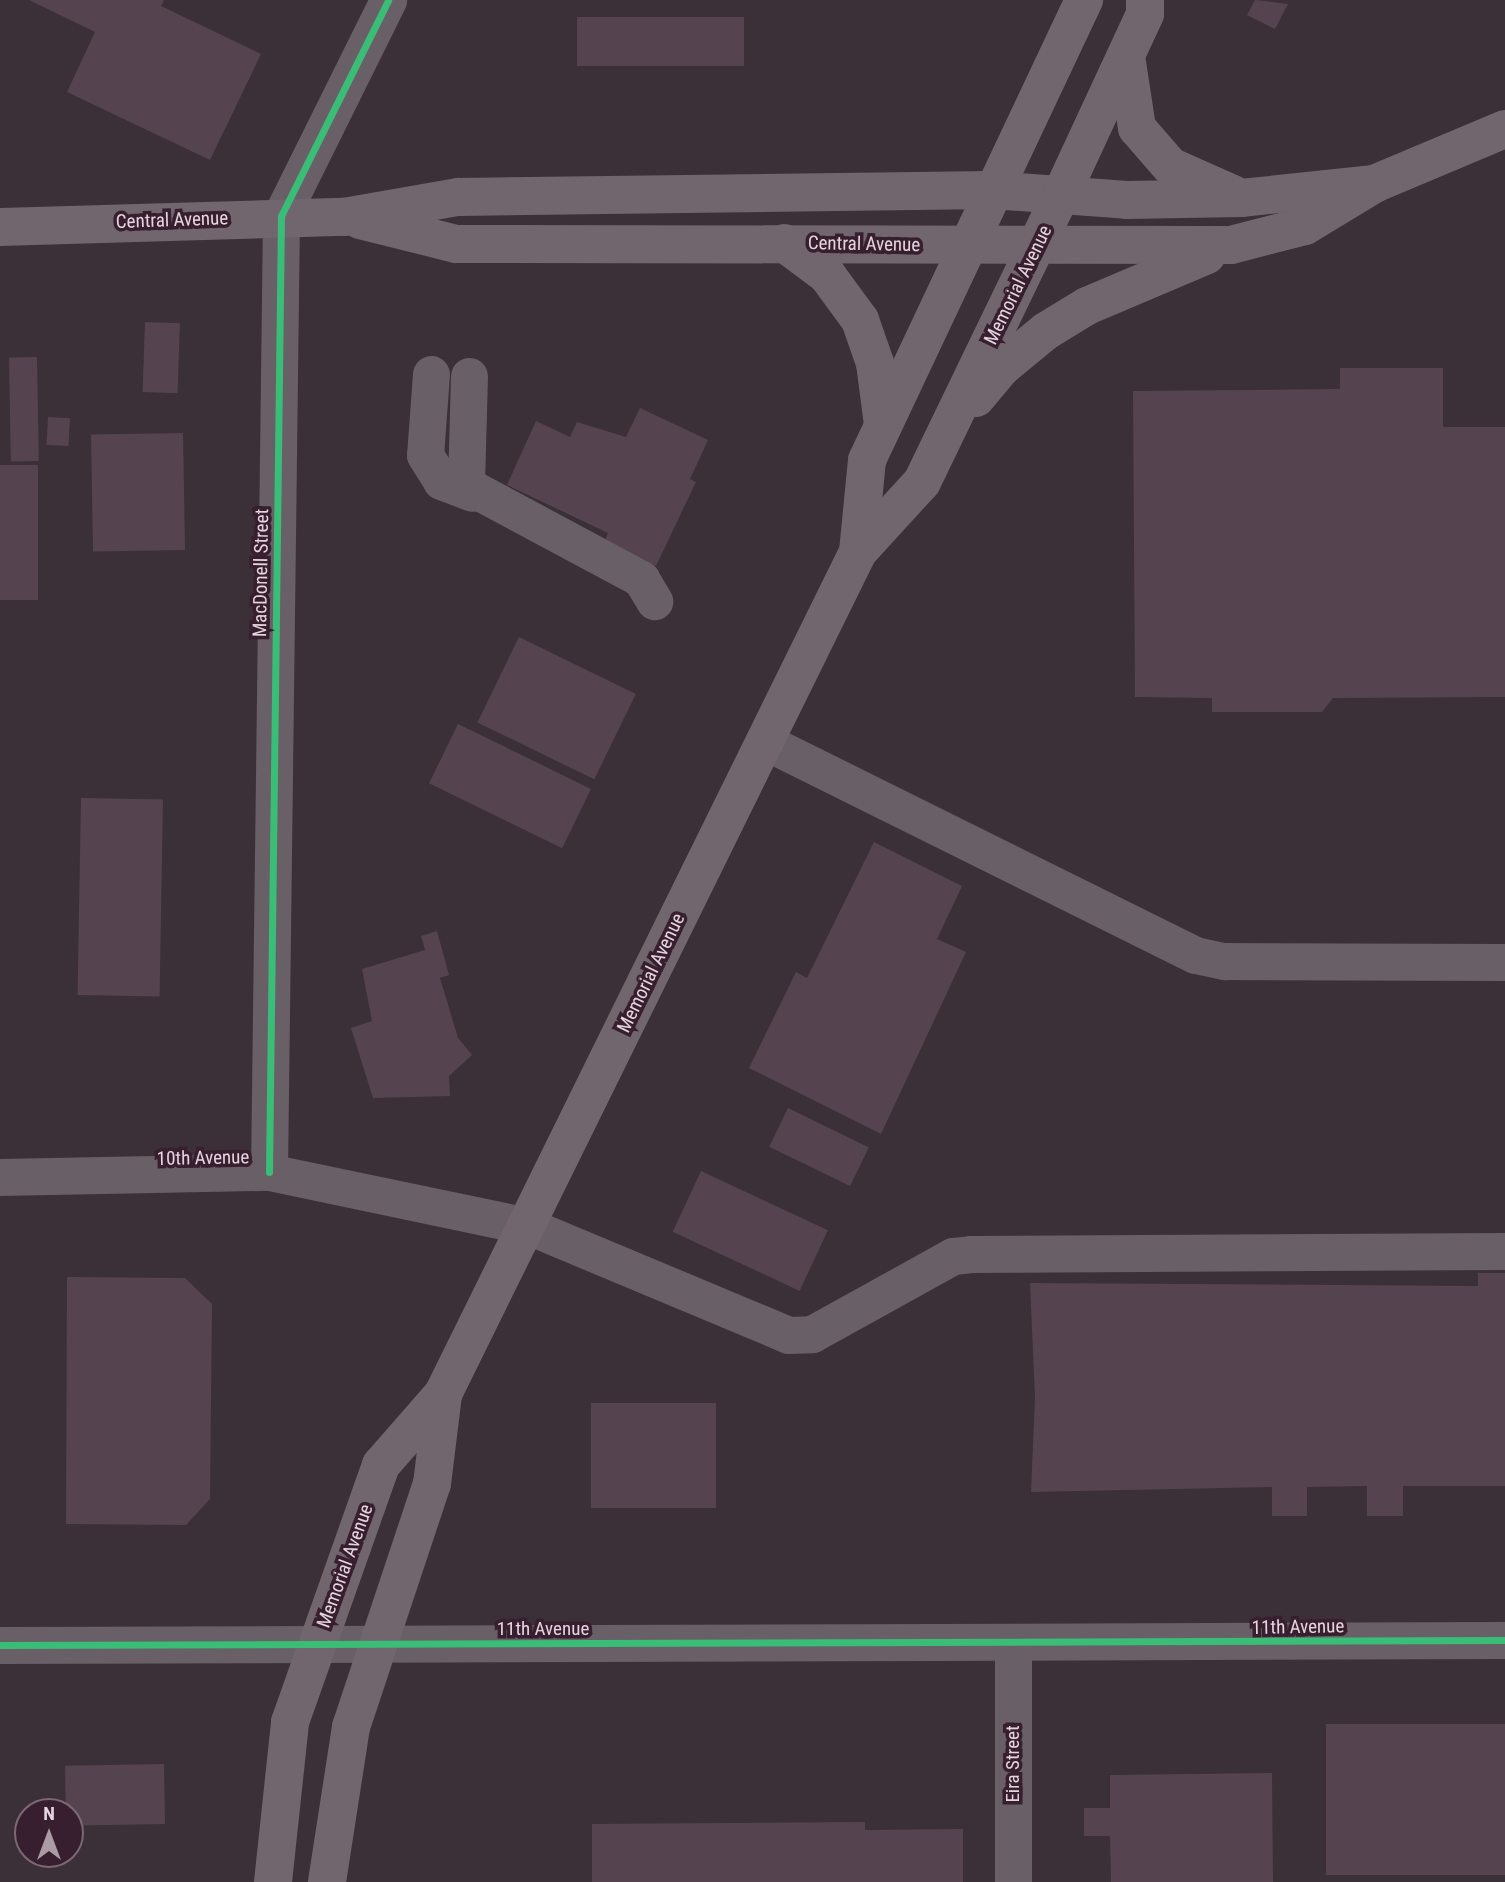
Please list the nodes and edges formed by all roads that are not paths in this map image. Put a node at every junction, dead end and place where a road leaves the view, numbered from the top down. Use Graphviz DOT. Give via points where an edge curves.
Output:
graph roads {
  1 [pos="387,0"];
  2 [pos="1084,0"];
  3 [pos="1145,0"];
  4 [pos="1126,56"];
  5 [pos="1505,129"];
  6 [pos="1374,184"];
  7 [pos="992,190"];
  8 [pos="1062,193"];
  9 [pos="1241,198"];
  10 [pos="281,216"];
  11 [pos="344,216"];
  12 [pos="0,228"];
  13 [pos="784,243"];
  14 [pos="1231,245"];
  15 [pos="965,246"];
  16 [pos="1036,248"];
  17 [pos="431,374"];
  18 [pos="469,376"];
  19 [pos="883,425"];
  20 [pos="942,441"];
  21 [pos="472,493"];
  22 [pos="858,552"];
  23 [pos="654,601"];
  24 [pos="764,741"];
  25 [pos="1505,962"];
  26 [pos="269,1172"];
  27 [pos="0,1177"];
  28 [pos="528,1226"];
  29 [pos="1505,1251"];
  30 [pos="443,1394"];
  31 [pos="1505,1640"];
  32 [pos="0,1645"];
  33 [pos="316,1645"];
  34 [pos="377,1645"];
  35 [pos="1013,1646"];
  36 [pos="273,1882"];
  37 [pos="327,1882"];
  38 [pos="1013,1882"];
  1 -- 10 [label="street, MacDonell Street"];
  2 -- 7 [label="main road, Memorial Avenue"];
  3 -- 4 [label="main road, Memorial Avenue"];
  4 -- 8 [label="main road, Memorial Avenue"];
  4 -- 9 [label="main road" via="1137,128 1170,166"];
  5 -- 6 [label="main road, Central Avenue"];
  6 -- 9 [label="main road, Central Avenue"];
  6 -- 14 [label="main road, Central Avenue" via="1305,226"];
  7 -- 8 [label="main road, Central Avenue"];
  7 -- 11 [label="main road, Central Avenue" via="458,197"];
  7 -- 15 [label="main road, Memorial Avenue"];
  8 -- 9 [label="main road, Central Avenue" via="1127,200"];
  8 -- 16 [label="main road, Memorial Avenue"];
  10 -- 11 [label="main road, Central Avenue"];
  10 -- 12 [label="main road, Central Avenue"];
  10 -- 26 [label="street, MacDonell Street"];
  11 -- 13 [label="main road, Central Avenue" via="456,244"];
  13 -- 15 [label="main road, Central Avenue"];
  13 -- 19 [label="main road" via="827,275 860,320 876,363"];
  14 -- 16 [label="main road, Central Avenue"];
  14 -- 20 [label="main road" via="1087,306 1046,331 1000,368"];
  15 -- 16 [label="main road, Central Avenue"];
  15 -- 19 [label="main road, Memorial Avenue"];
  16 -- 20 [label="main road, Memorial Avenue"];
  17 -- 21 [label="street" via="425,456 441,481"];
  18 -- 21 [label="street" via="463,472"];
  19 -- 22 [label="main road, Memorial Avenue" via="867,460"];
  20 -- 22 [label="main road, Memorial Avenue" via="922,482"];
  21 -- 23 [label="street" via="641,579"];
  22 -- 24 [label="main road, Memorial Avenue"];
  24 -- 25 [label="street" via="1195,955 1224,961"];
  24 -- 28 [label="main road, Memorial Avenue"];
  26 -- 27 [label="street, 10th Avenue"];
  26 -- 28 [label="street, 10th Avenue"];
  28 -- 29 [label="street, 10th Avenue" via="788,1335 812,1334 953,1256"];
  28 -- 30 [label="main road, Memorial Avenue"];
  30 -- 33 [label="main road, Memorial Avenue" via="382,1465"];
  30 -- 34 [label="main road, Memorial Avenue" via="432,1484"];
  31 -- 35 [label="street, 11th Avenue"];
  32 -- 33 [label="street, 11th Avenue"];
  33 -- 34 [label="street, 11th Avenue"];
  33 -- 36 [label="main road, Memorial Avenue" via="290,1722"];
  34 -- 35 [label="street, 11th Avenue"];
  34 -- 37 [label="main road, Memorial Avenue" via="351,1727"];
  35 -- 38 [label="street, Eira Street"];
}
